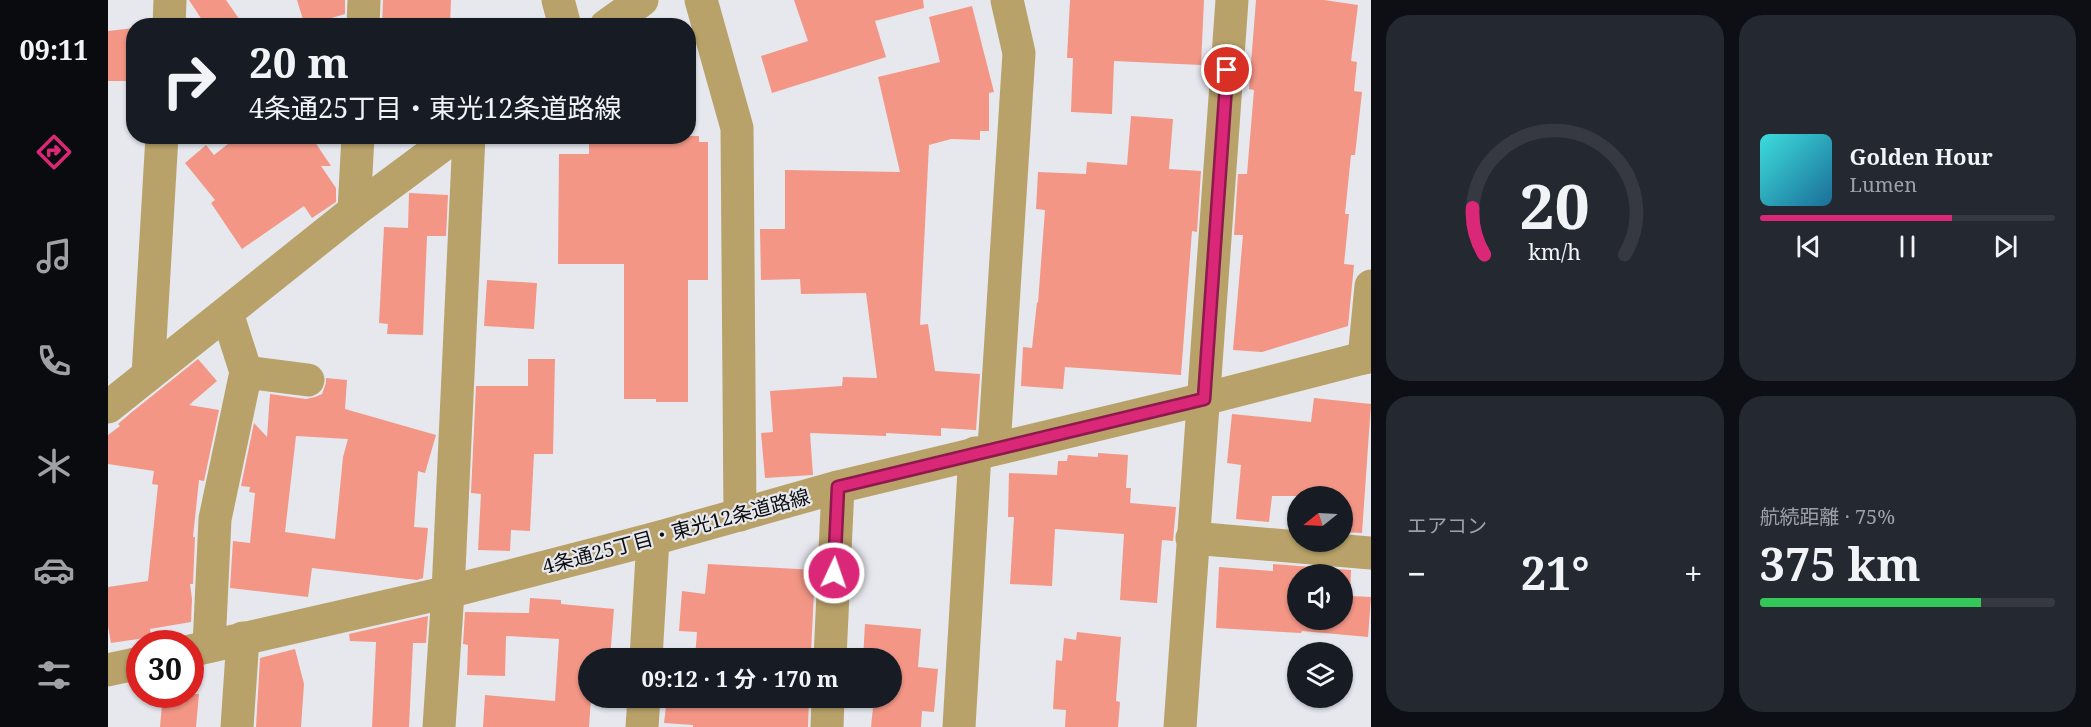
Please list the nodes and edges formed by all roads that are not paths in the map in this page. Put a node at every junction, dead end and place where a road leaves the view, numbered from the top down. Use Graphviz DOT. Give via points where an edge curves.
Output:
graph roads {
  1 [pos="170,0"];
  2 [pos="364,0"];
  3 [pos="558,0"];
  4 [pos="642,0"];
  5 [pos="701,0"];
  6 [pos="1007,0"];
  7 [pos="1232,0"];
  8 [pos="169,18"];
  9 [pos="363,18"];
  10 [pos="563,18"];
  11 [pos="617,18"];
  12 [pos="162,144"];
  13 [pos="358,144"];
  14 [pos="444,144"];
  15 [pos="469,144"];
  16 [pos="354,211"];
  17 [pos="1371,286"];
  18 [pos="227,313"];
  19 [pos="1368,357"];
  20 [pos="246,372"];
  21 [pos="148,375"];
  22 [pos="308,380"];
  23 [pos="1204,399"];
  24 [pos="108,407"];
  25 [pos="984,450"];
  26 [pos="838,487"];
  27 [pos="740,515"];
  28 [pos="1192,538"];
  29 [pos="653,539"];
  30 [pos="1371,553"];
  31 [pos="448,591"];
  32 [pos="202,630"];
  33 [pos="243,638"];
  34 [pos="204,648"];
  35 [pos="647,648"];
  36 [pos="830,648"];
  37 [pos="126,666"];
  38 [pos="108,670"];
  39 [pos="643,708"];
  40 [pos="828,708"];
  41 [pos="237,727"];
  42 [pos="439,727"];
  43 [pos="642,727"];
  44 [pos="827,727"];
  45 [pos="959,727"];
  46 [pos="1180,727"];
  1 -- 8 [label="street"];
  2 -- 9 [label="street"];
  3 -- 10 [label="street"];
  4 -- 11 [label="street"];
  5 -- 27 [label="street" via="737,128"];
  6 -- 25 [label="street" via="1019,53"];
  7 -- 23 [label="street"];
  12 -- 21 [label="street"];
  13 -- 16 [label="street"];
  14 -- 16 [label="street"];
  15 -- 31 [label="street"];
  16 -- 18 [label="street"];
  17 -- 19 [label="street"];
  18 -- 20 [label="street"];
  18 -- 21 [label="street"];
  19 -- 23 [label="street, 4条通25丁目・東光12条道路線"];
  20 -- 22 [label="street"];
  20 -- 32 [label="street" via="215,519"];
  21 -- 24 [label="street"];
  23 -- 25 [label="street, 4条通25丁目・東光12条道路線"];
  23 -- 28 [label="street"];
  25 -- 26 [label="street, 4条通25丁目・東光12条道路線"];
  25 -- 45 [label="street"];
  26 -- 27 [label="street, 4条通25丁目・東光12条道路線"];
  26 -- 36 [label="street"];
  27 -- 29 [label="street, 4条通25丁目・東光12条道路線"];
  28 -- 30 [label="street"];
  28 -- 46 [label="street"];
  29 -- 31 [label="street, 4条通25丁目・東光12条道路線"];
  29 -- 35 [label="street"];
  31 -- 33 [label="street, 4条通25丁目・東光12条道路線"];
  31 -- 42 [label="street"];
  33 -- 34 [label="street, 4条通25丁目・東光12条道路線"];
  33 -- 41 [label="street"];
  37 -- 38 [label="street"];
  39 -- 43 [label="street"];
  40 -- 44 [label="street"];
}
